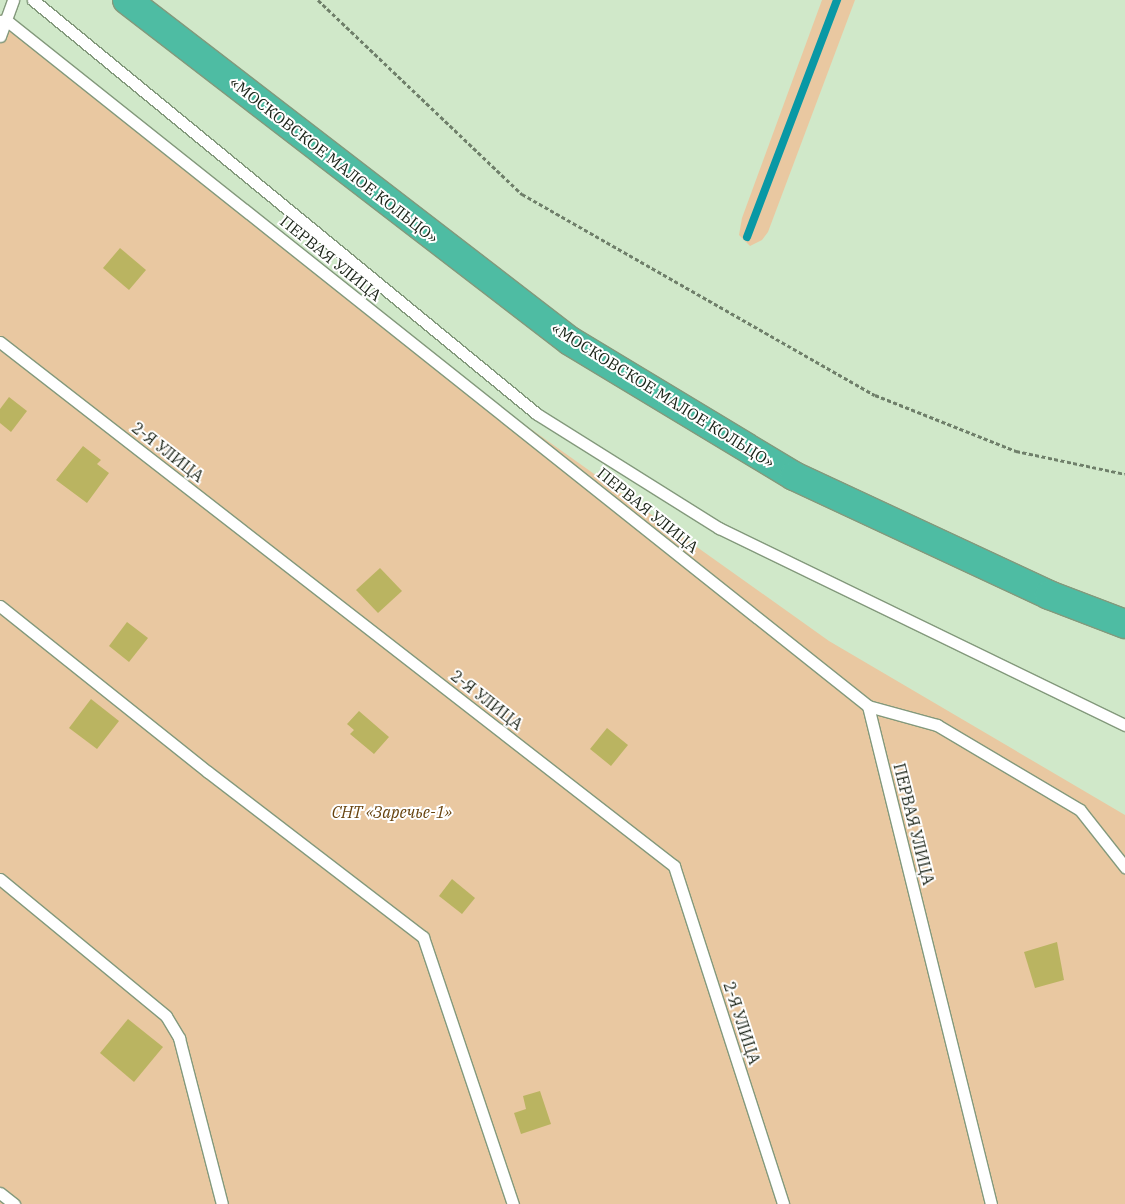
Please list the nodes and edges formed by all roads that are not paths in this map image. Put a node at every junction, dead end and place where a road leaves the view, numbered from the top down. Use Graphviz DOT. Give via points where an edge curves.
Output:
graph roads {
  1 [pos="13,0"];
  2 [pos="33,0"];
  3 [pos="127,0"];
  4 [pos="3,21"];
  5 [pos="0,36"];
  6 [pos="0,342"];
  7 [pos="0,606"];
  8 [pos="1125,624"];
  9 [pos="868,706"];
  10 [pos="1125,725"];
  11 [pos="1125,866"];
  12 [pos="0,879"];
  13 [pos="0,1194"];
  14 [pos="14,1204"];
  15 [pos="222,1204"];
  16 [pos="513,1204"];
  17 [pos="783,1204"];
  18 [pos="991,1204"];
  1 -- 4 [label="lane"];
  2 -- 10 [label="lane" via="537,414 719,528"];
  3 -- 8 [label="highway, «МОСКОВСКОЕ МАЛОЕ КОЛЬЦО»" via="570,341 794,476 1049,595"];
  4 -- 5 [label="lane"];
  4 -- 9 [label="lane, ПЕРВАЯ УЛИЦА"];
  6 -- 17 [label="lane, 2-Я УЛИЦА" via="674,866"];
  7 -- 16 [label="lane" via="208,772 423,936"];
  9 -- 11 [label="lane" via="938,726 1080,810"];
  9 -- 18 [label="lane, ПЕРВАЯ УЛИЦА"];
  12 -- 15 [label="lane" via="166,1016 179,1038"];
  13 -- 14 [label="lane"];
}
